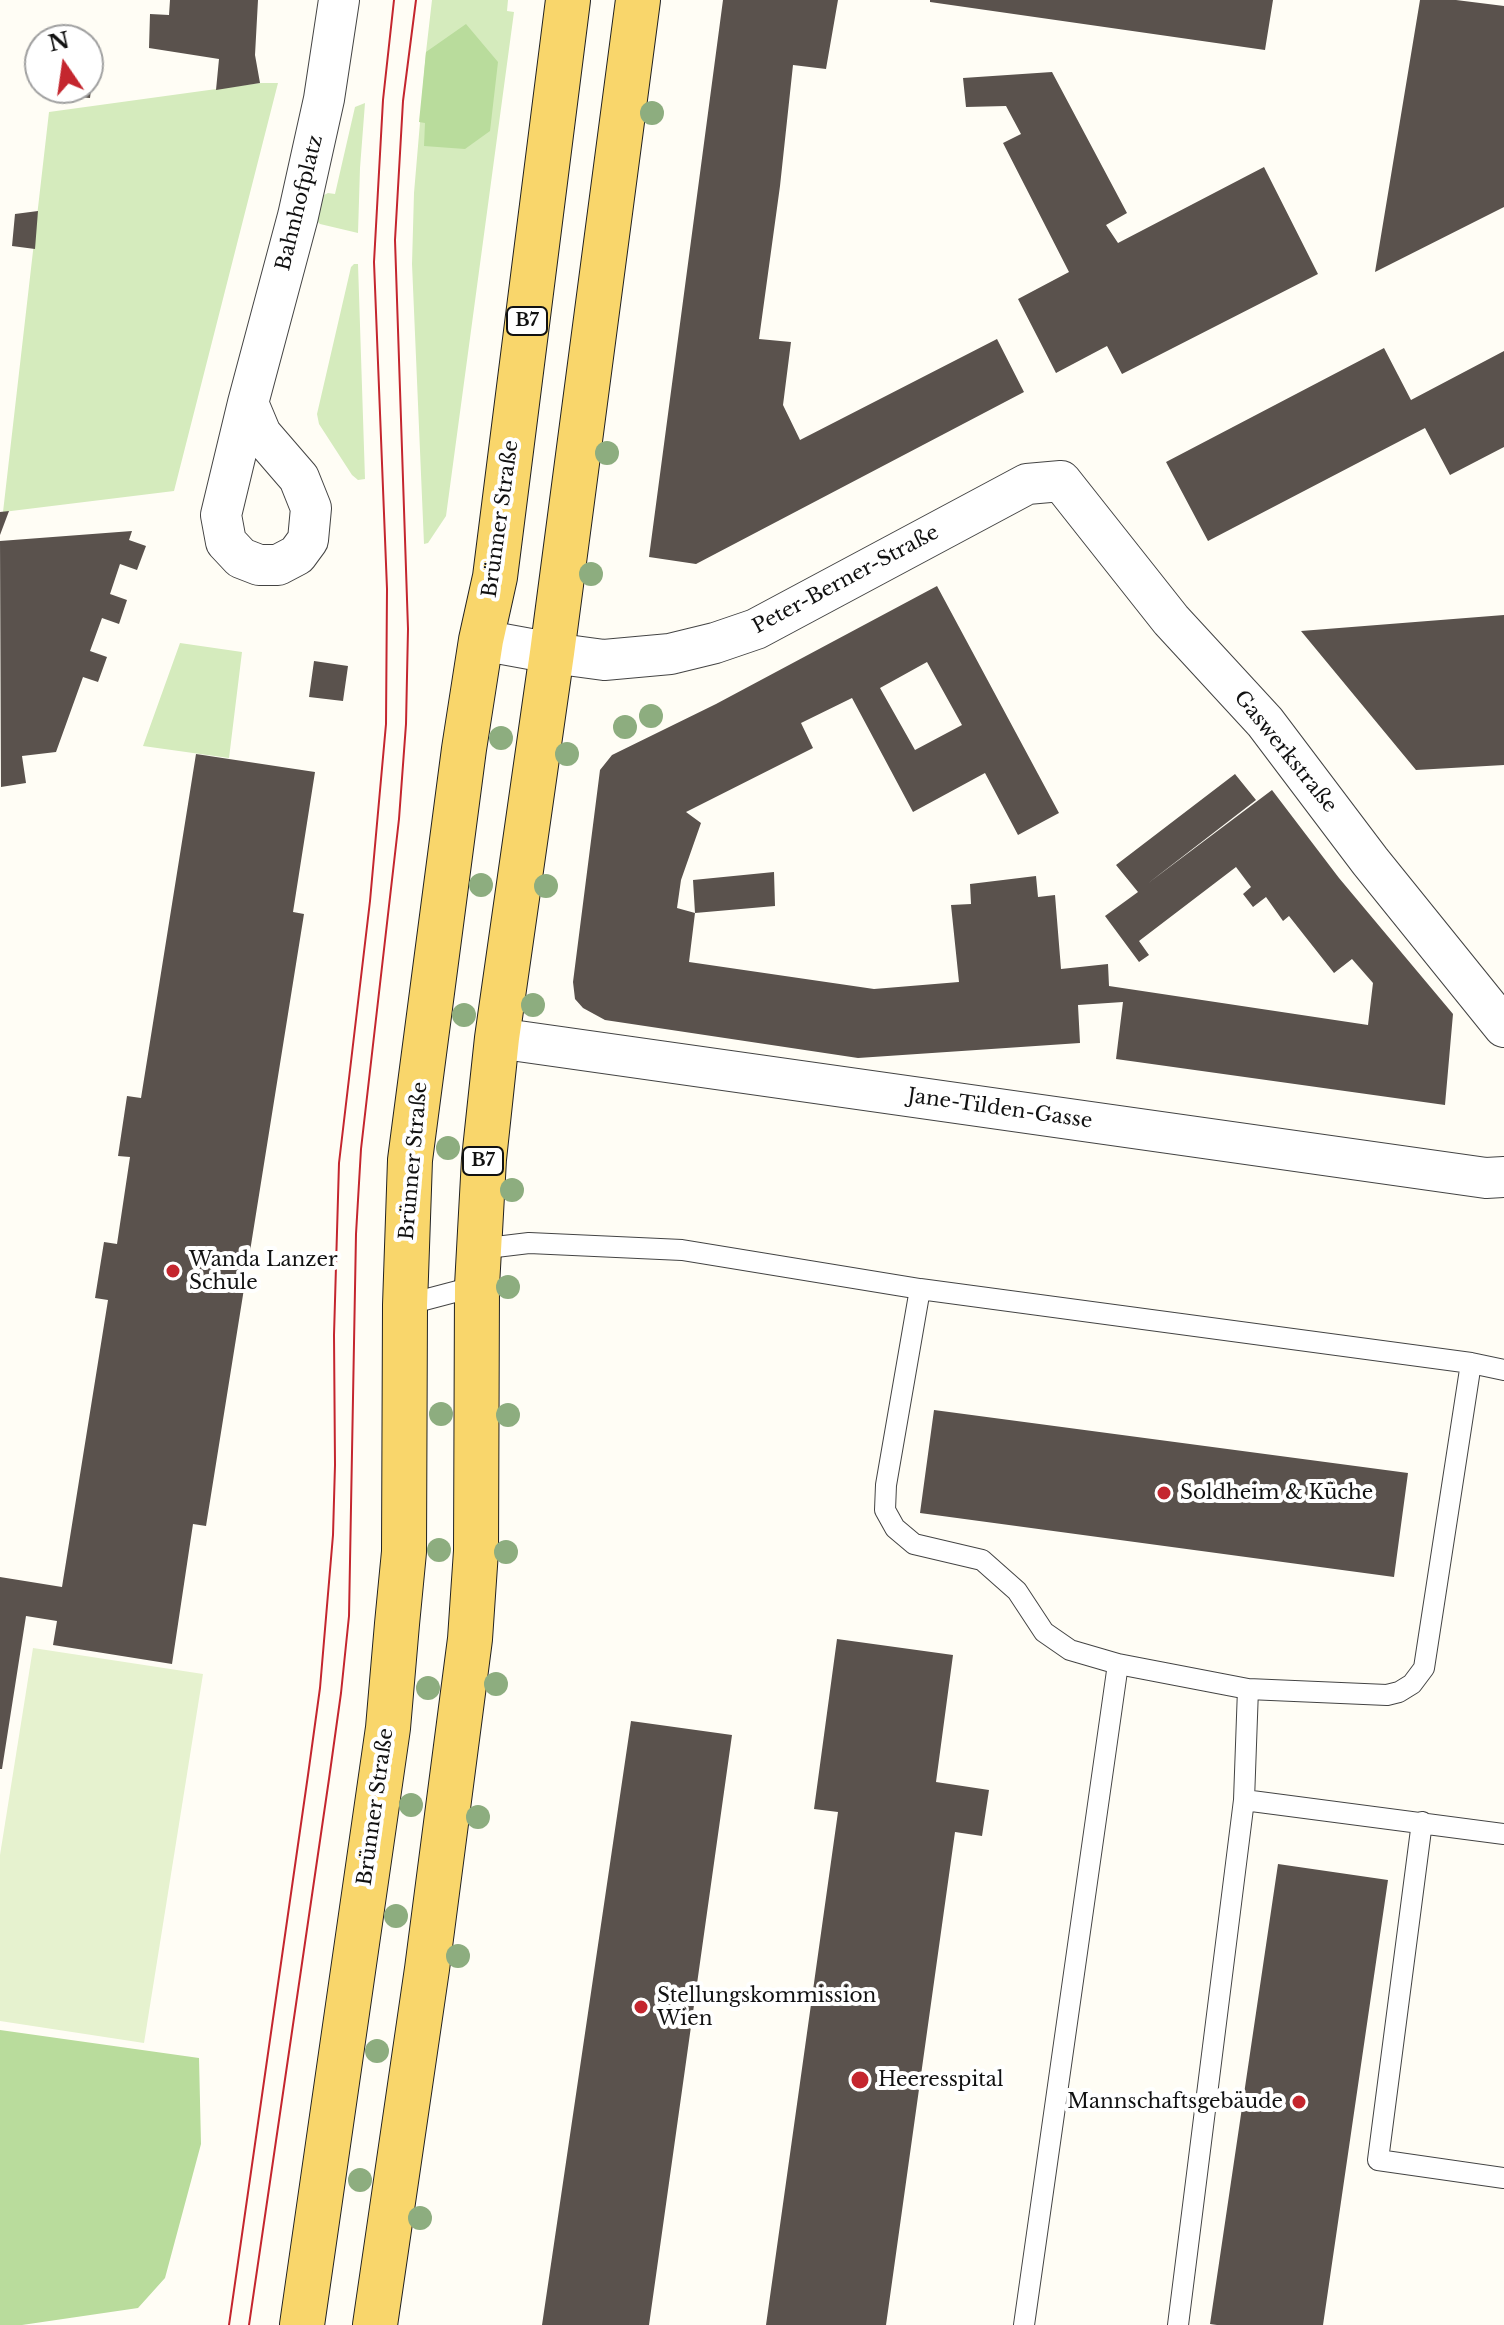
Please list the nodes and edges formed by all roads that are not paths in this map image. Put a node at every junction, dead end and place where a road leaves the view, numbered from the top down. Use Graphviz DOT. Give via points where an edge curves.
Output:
graph roads {
  1 [pos="339,0"];
  2 [pos="568,0"];
  3 [pos="638,0"];
  4 [pos="248,403"];
  5 [pos="1061,481"];
  6 [pos="481,640"];
  7 [pos="552,653"];
  8 [pos="1504,1027"];
  9 [pos="497,1038"];
  10 [pos="1504,1177"];
  11 [pos="478,1268"];
  12 [pos="920,1289"];
  13 [pos="405,1305"];
  14 [pos="1471,1363"];
  15 [pos="1504,1370"];
  16 [pos="1118,1664"];
  17 [pos="1248,1689"];
  18 [pos="1244,1800"];
  19 [pos="1422,1822"];
  20 [pos="1504,1834"];
  21 [pos="1504,2178"];
  22 [pos="302,2325"];
  23 [pos="375,2325"];
  24 [pos="1024,2325"];
  25 [pos="1178,2325"];
  1 -- 4 [label="street, Bahnhofplatz" via="298,216"];
  2 -- 6 [label="main road, Brünner Straße / B7" via="495,577"];
  3 -- 7 [label="main road, B7"];
  5 -- 7 [label="street, Peter-Berner-Straße" via="1027,484 756,629 670,654 604,660"];
  5 -- 8 [label="street, Gaswerkstraße" via="1171,620 1265,722"];
  6 -- 7 [label="street, Peter-Berner-Straße"];
  6 -- 13 [label="main road, Brünner Straße / B7" via="410,1160"];
  7 -- 9 [label="main road, B7"];
  9 -- 10 [label="street, Jane-Tilden-Gasse"];
  9 -- 11 [label="main road, B7"];
  11 -- 12 [label="lane" via="529,1243 682,1250"];
  11 -- 13 [label="lane"];
  11 -- 23 [label="main road, B7" via="476,1551 470,1639"];
  12 -- 14 [label="lane"];
  12 -- 16 [label="lane" via="885,1510 895,1528 914,1544 982,1560 1017,1591 1044,1632 1070,1650"];
  13 -- 22 [label="main road, Brünner Straße / B7" via="404,1552 388,1728"];
  14 -- 15 [label="lane"];
  14 -- 17 [label="lane" via="1424,1668 1412,1684 1387,1695"];
  16 -- 17 [label="lane"];
  16 -- 24 [label="lane"];
  17 -- 18 [label="lane"];
  18 -- 19 [label="lane"];
  18 -- 25 [label="lane"];
  19 -- 20 [label="lane"];
  19 -- 21 [label="lane" via="1378,2160"];
}
